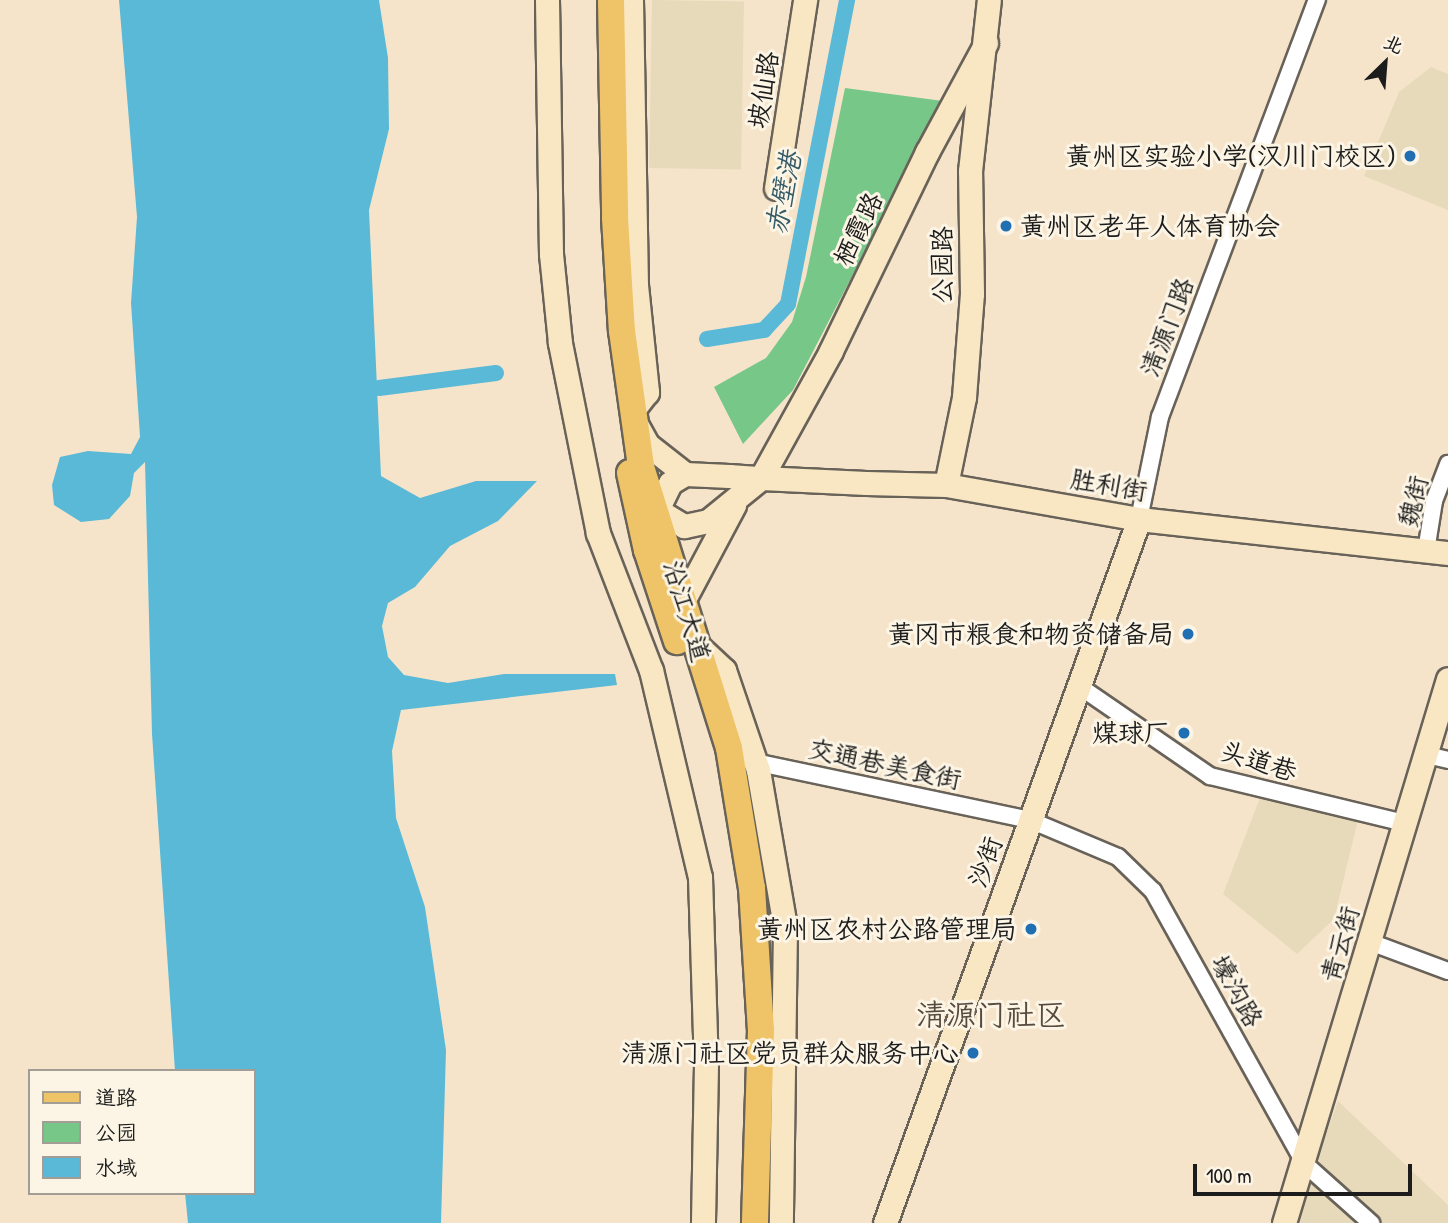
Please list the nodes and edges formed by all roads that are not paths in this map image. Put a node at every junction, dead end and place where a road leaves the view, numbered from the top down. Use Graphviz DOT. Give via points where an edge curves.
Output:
graph roads {
  1 [pos="547,0"];
  2 [pos="596,0"];
  3 [pos="611,0"];
  4 [pos="631,0"];
  5 [pos="805,0"];
  6 [pos="989,0"];
  7 [pos="1317,0"];
  8 [pos="986,43"];
  9 [pos="776,188"];
  10 [pos="634,416"];
  11 [pos="1448,464"];
  12 [pos="685,474"];
  13 [pos="761,478"];
  14 [pos="946,485"];
  15 [pos="632,488"];
  16 [pos="734,503"];
  17 [pos="657,510"];
  18 [pos="1139,519"];
  19 [pos="1437,552"];
  20 [pos="683,601"];
  21 [pos="1448,679"];
  22 [pos="1079,687"];
  23 [pos="1437,758"];
  24 [pos="743,759"];
  25 [pos="1030,820"];
  26 [pos="1405,824"];
  27 [pos="1370,942"];
  28 [pos="1448,971"];
  29 [pos="1305,1164"];
  30 [pos="703,1223"];
  31 [pos="740,1223"];
  32 [pos="755,1223"];
  33 [pos="781,1223"];
  34 [pos="885,1223"];
  35 [pos="1284,1223"];
  36 [pos="1371,1223"];
  1 -- 30 [label="street" via="551,254 560,343 598,533 651,670 700,877 706,1065"];
  2 -- 15 [label="main road, 沿江大道" via="606,282"];
  3 -- 10 [label="main road, 沿江大道" via="615,218"];
  4 -- 10 [label="street" via="632,193 647,392"];
  5 -- 9 [label="street, 坡仙路"];
  6 -- 8 [label="street, 栖霞路"];
  7 -- 18 [label="street, 清源门路" via="1160,417"];
  8 -- 13 [label="street, 栖霞路" via="927,152 831,351"];
  8 -- 14 [label="street, 公园路" via="970,171 972,294 964,397"];
  10 -- 12 [label="street" via="648,445"];
  10 -- 17 [label="main road, 沿江大道" via="641,467"];
  11 -- 19 [label="street, 魏街" via="1434,501"];
  12 -- 13 [label="street, 胜利街"];
  12 -- 17 [label="street" via="670,483"];
  13 -- 14 [label="street, 胜利街"];
  13 -- 16 [label="street, 栖霞路"];
  14 -- 18 [label="street, 胜利街"];
  15 -- 17 [label="street"];
  15 -- 31 [label="main road, 沿江大道" via="716,762 734,855 744,956"];
  16 -- 17 [label="street" via="708,521 684,526"];
  16 -- 20 [label="street"];
  17 -- 20 [label="main road, 沿江大道"];
  18 -- 19 [label="street, 胜利街"];
  18 -- 22 [label="street, 沙街"];
  20 -- 24 [label="main road, 沿江大道"];
  21 -- 23 [label="street, 青云街"];
  22 -- 25 [label="street, 沙街"];
  22 -- 26 [label="street, 头道巷" via="1210,776"];
  23 -- 26 [label="street, 青云街"];
  24 -- 25 [label="street, 交通巷美食街"];
  24 -- 32 [label="main road, 沿江大道" via="761,982"];
  24 -- 33 [label="street" via="785,927"];
  25 -- 29 [label="street, 壕沟路" via="1118,857 1153,891"];
  25 -- 34 [label="street, 沙街"];
  26 -- 27 [label="street, 青云街"];
  27 -- 28 [label="street"];
  27 -- 29 [label="street, 青云街"];
  29 -- 35 [label="street, 青云街"];
  29 -- 36 [label="street, 壕沟路"];
}
